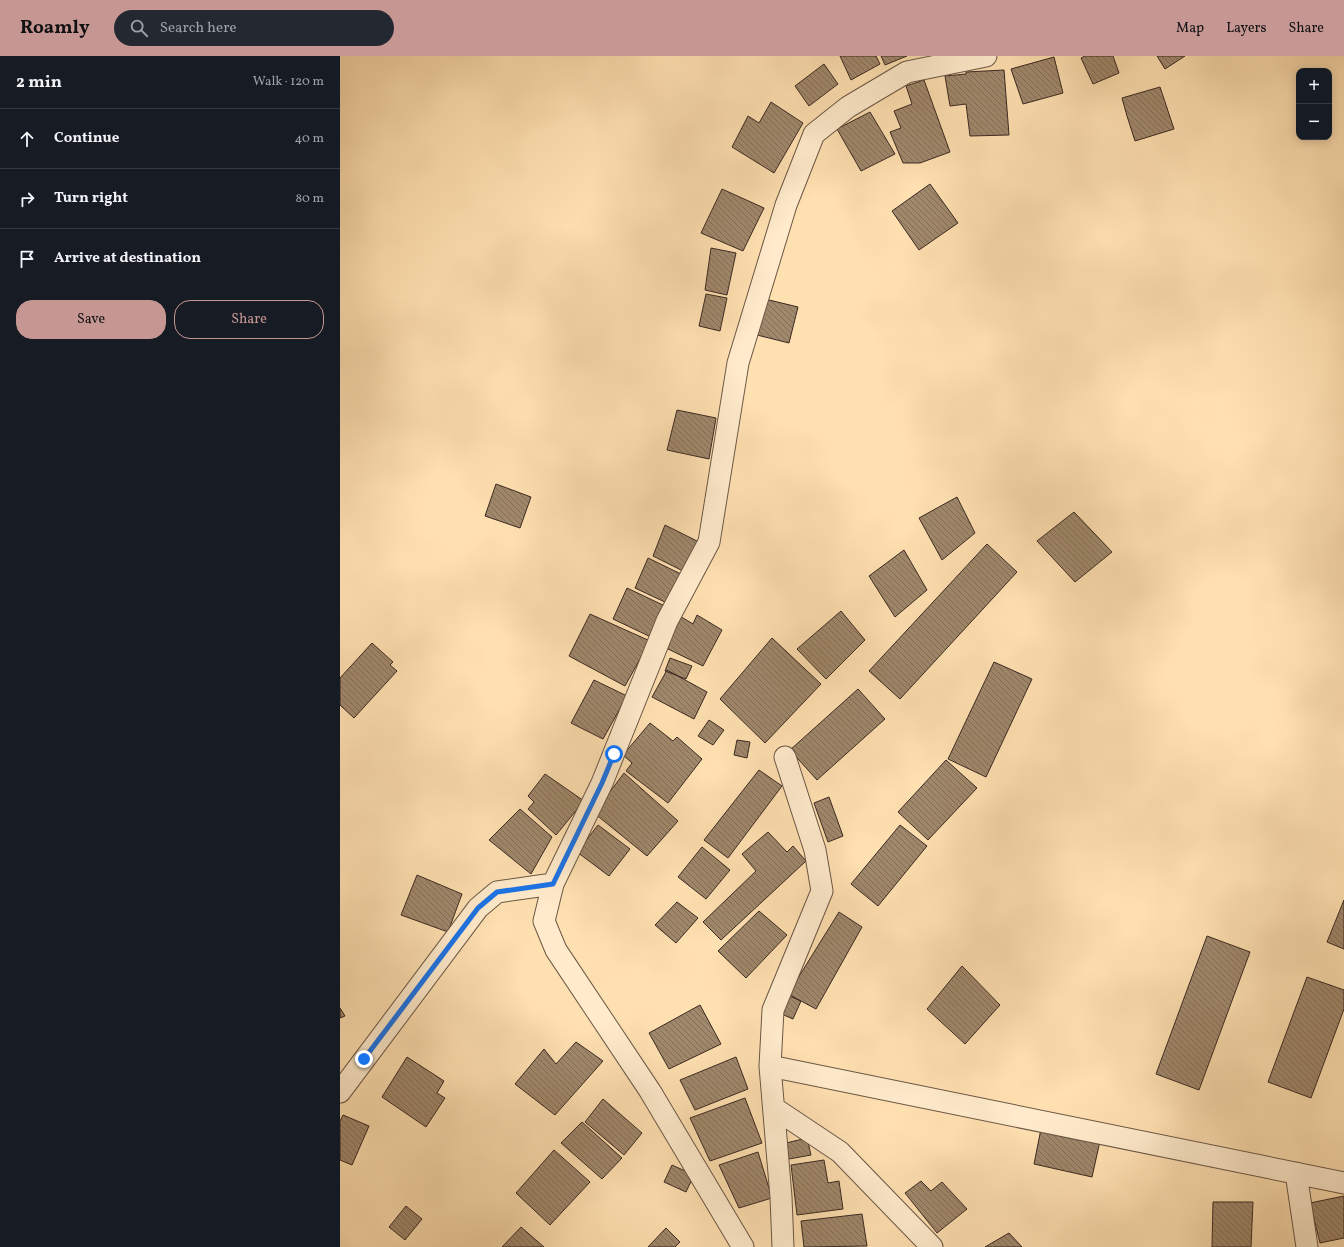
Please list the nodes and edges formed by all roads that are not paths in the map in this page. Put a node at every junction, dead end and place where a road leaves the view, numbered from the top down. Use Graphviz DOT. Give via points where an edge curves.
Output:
graph roads {
  1 [pos="986,56"];
  2 [pos="785,757"];
  3 [pos="553,884"];
  4 [pos="770,1066"];
  5 [pos="342,1085"];
  6 [pos="774,1108"];
  7 [pos="1296,1173"];
  8 [pos="1344,1183"];
  9 [pos="743,1247"];
  10 [pos="783,1247"];
  11 [pos="932,1247"];
  12 [pos="1307,1247"];
  1 -- 3 [label="street" via="907,72 848,107 814,134 786,205 738,363 709,542 667,622 602,783"];
  2 -- 4 [label="street" via="815,850 822,891 773,1010"];
  3 -- 5 [label="street" via="497,892 478,908"];
  3 -- 9 [label="street" via="544,921 556,950 650,1091"];
  4 -- 6 [label="street"];
  4 -- 7 [label="street"];
  6 -- 10 [label="street"];
  6 -- 11 [label="street" via="840,1152"];
  7 -- 8 [label="street"];
  7 -- 12 [label="street"];
}
